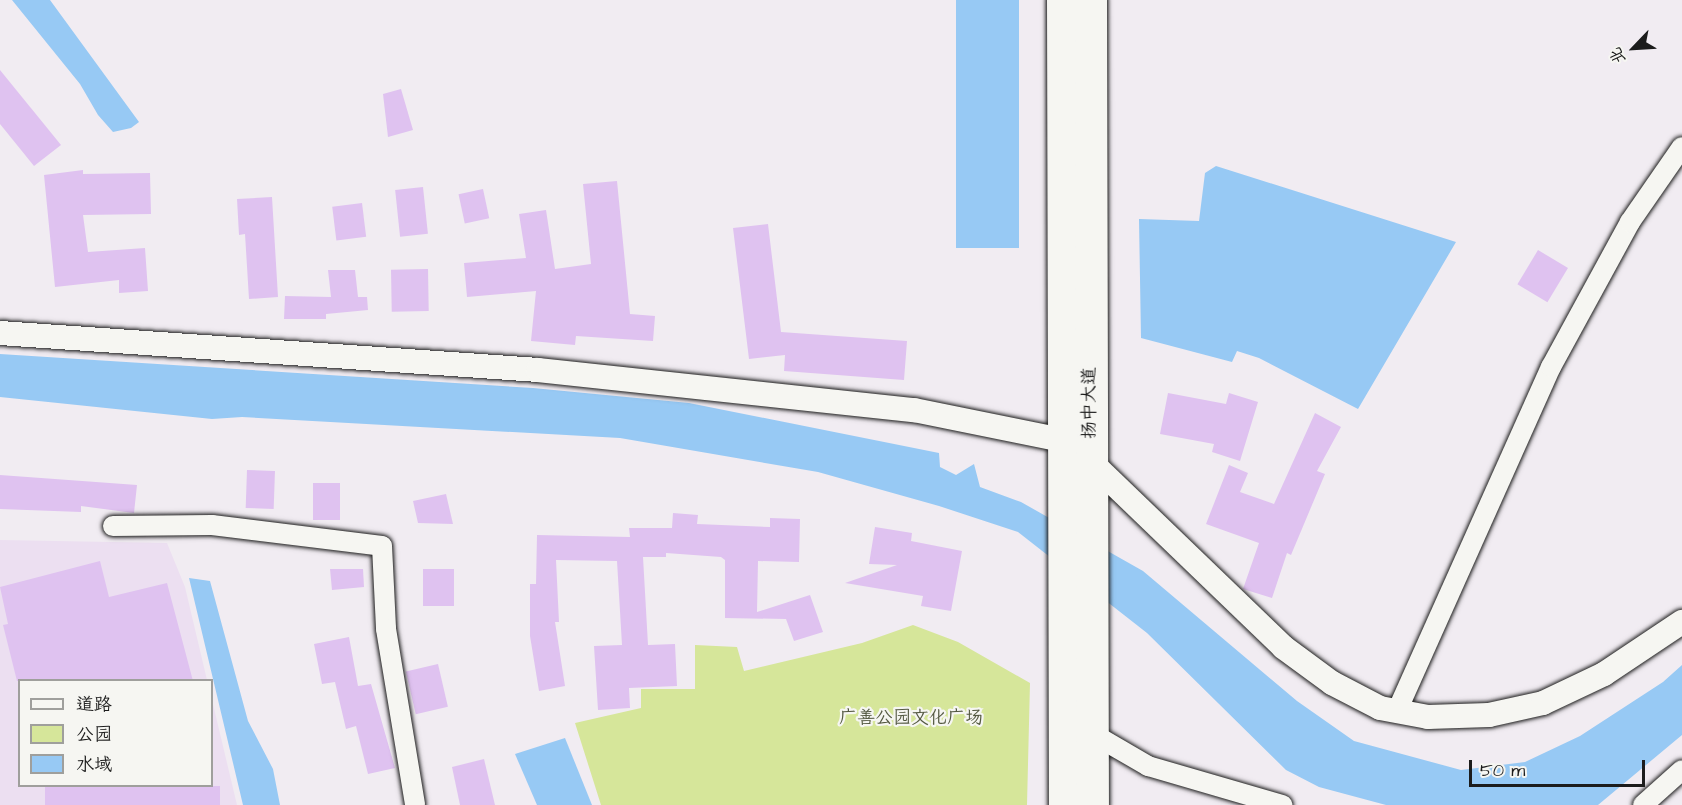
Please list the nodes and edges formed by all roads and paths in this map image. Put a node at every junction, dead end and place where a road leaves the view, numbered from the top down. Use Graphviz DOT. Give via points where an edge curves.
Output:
graph roads {
  1 [pos="1063,0"];
  2 [pos="1090,0"];
  3 [pos="1682,147"];
  4 [pos="0,333"];
  5 [pos="1062,440"];
  6 [pos="1089,460"];
  7 [pos="113,526"];
  8 [pos="1682,622"];
  9 [pos="1397,711"];
  10 [pos="1079,733"];
  11 [pos="1682,770"];
  12 [pos="415,805"];
  13 [pos="1065,805"];
  14 [pos="1093,805"];
  15 [pos="1282,805"];
  16 [pos="1643,805"];
  1 -- 5 [label="main road, 扬中大道"];
  2 -- 6 [label="main road, 扬中大道"];
  3 -- 9 [label="street" via="1630,222 1551,367"];
  4 -- 5 [label="street" via="538,370 914,411"];
  5 -- 6 [label="street"];
  5 -- 10 [label="main road, 扬中大道"];
  6 -- 9 [label="street" via="1283,647 1332,683 1380,708"];
  6 -- 10 [label="main road, 扬中大道"];
  7 -- 12 [label="street" via="212,525 382,546 386,629"];
  8 -- 9 [label="street" via="1604,674 1543,703 1489,715 1428,717"];
  10 -- 13 [label="main road, 扬中大道"];
  10 -- 14 [label="main road, 扬中大道"];
  10 -- 15 [label="street" via="1148,766"];
  11 -- 16 [label="street"];
}
